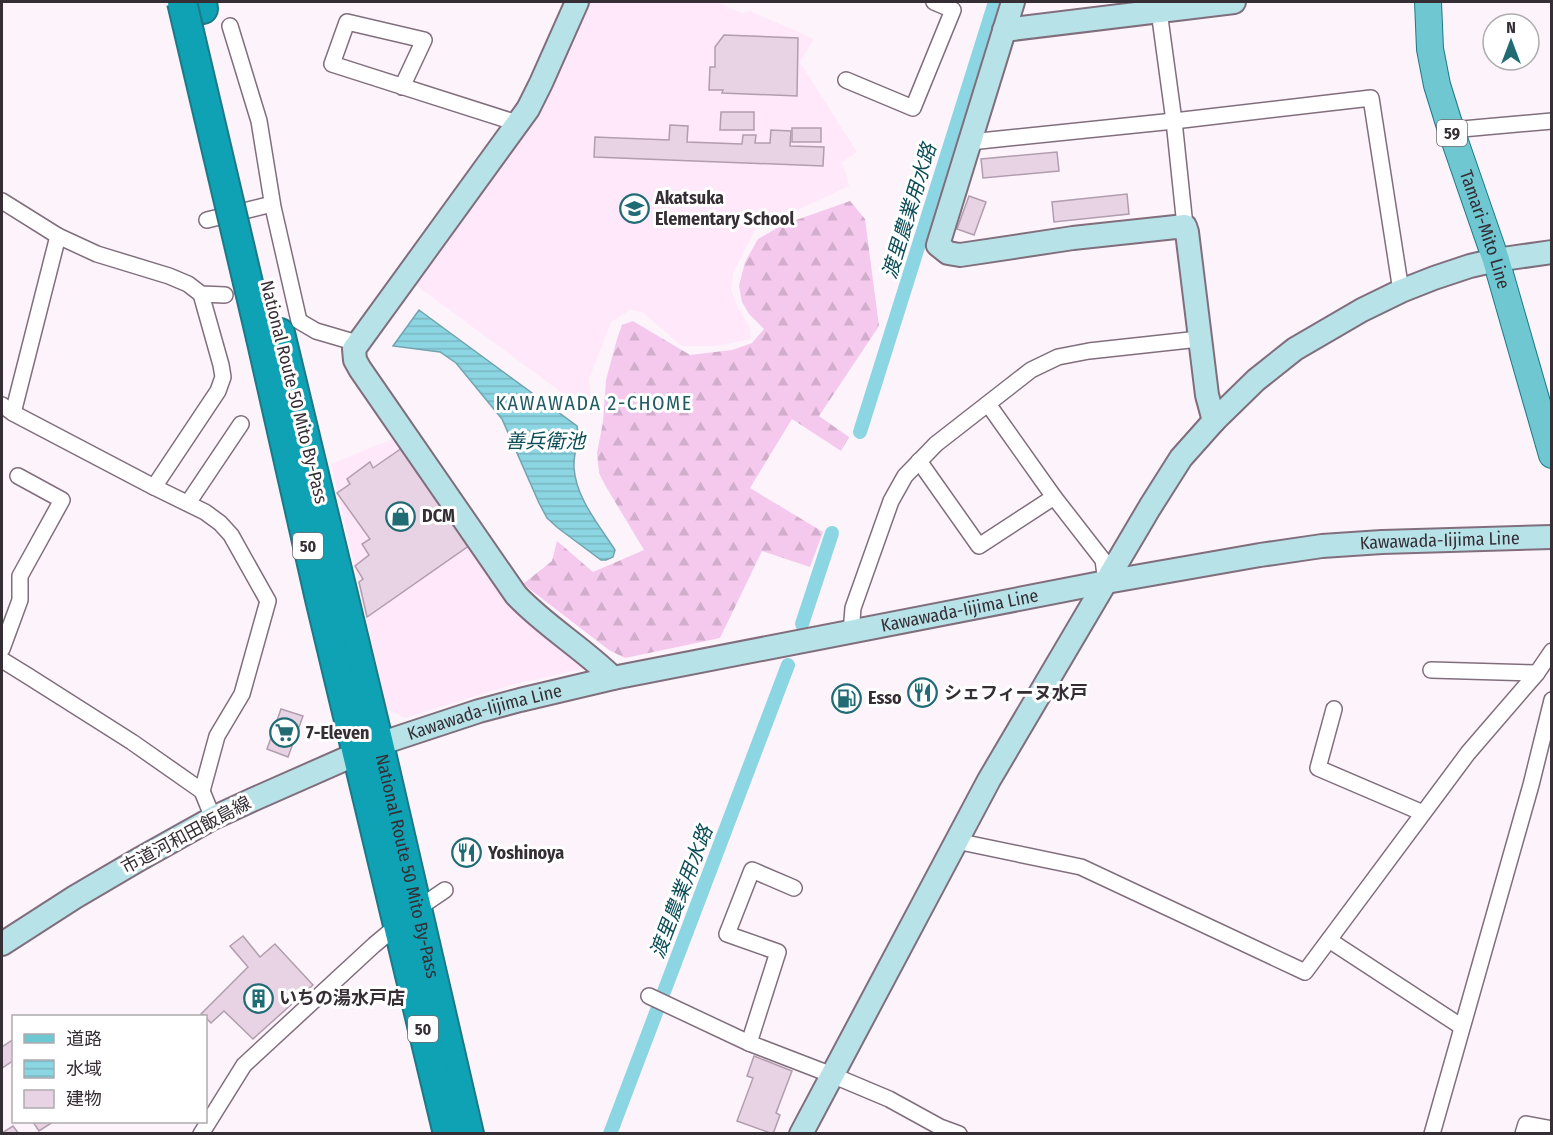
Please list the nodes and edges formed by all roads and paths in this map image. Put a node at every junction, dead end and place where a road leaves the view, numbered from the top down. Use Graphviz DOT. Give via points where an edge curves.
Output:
graph roads {
  1 [pos="577,2"];
  2 [pos="934,2"];
  3 [pos="1013,2"];
  4 [pos="1234,2"];
  5 [pos="1428,2"];
  6 [pos="197,3"];
  7 [pos="1160,10"];
  8 [pos="230,26"];
  9 [pos="1004,30"];
  10 [pos="846,80"];
  11 [pos="402,87"];
  12 [pos="1174,121"];
  13 [pos="1551,121"];
  14 [pos="517,123"];
  15 [pos="1451,130"];
  16 [pos="970,142"];
  17 [pos="2,201"];
  18 [pos="272,204"];
  19 [pos="207,220"];
  20 [pos="1185,226"];
  21 [pos="58,236"];
  22 [pos="1551,252"];
  23 [pos="1496,260"];
  24 [pos="1401,291"];
  25 [pos="201,294"];
  26 [pos="225,295"];
  27 [pos="1199,339"];
  28 [pos="357,343"];
  29 [pos="988,404"];
  30 [pos="1545,408"];
  31 [pos="7,409"];
  32 [pos="1214,421"];
  33 [pos="241,424"];
  34 [pos="1551,455"];
  35 [pos="919,461"];
  36 [pos="18,476"];
  37 [pos="154,487"];
  38 [pos="1054,497"];
  39 [pos="188,503"];
  40 [pos="1551,537"];
  41 [pos="1106,582"];
  42 [pos="851,633"];
  43 [pos="2,649"];
  44 [pos="1551,651"];
  45 [pos="2,660"];
  46 [pos="1431,670"];
  47 [pos="1537,673"];
  48 [pos="614,678"];
  49 [pos="1551,700"];
  50 [pos="1334,708"];
  51 [pos="368,748"];
  52 [pos="202,791"];
  53 [pos="1423,813"];
  54 [pos="213,818"];
  55 [pos="956,841"];
  56 [pos="794,888"];
  57 [pos="445,890"];
  58 [pos="407,917"];
  59 [pos="1329,940"];
  60 [pos="2,944"];
  61 [pos="649,996"];
  62 [pos="1462,1027"];
  63 [pos="749,1043"];
  64 [pos="832,1075"];
  65 [pos="1551,1129"];
  66 [pos="201,1134"];
  67 [pos="448,1134"];
  68 [pos="469,1134"];
  69 [pos="801,1134"];
  70 [pos="959,1134"];
  71 [pos="1432,1134"];
  72 [pos="1523,1134"];
  1 -- 14 [label="street" via="541,83"];
  2 -- 10 [label="street" via="953,10 913,108"];
  3 -- 9 [label="street"];
  4 -- 7 [label="street"];
  5 -- 15 [label="main road, Tamari-Mito Line / 59" via="1430,49"];
  6 -- 51 [label="highway, National Route 50 Mito By-Pass / 50, bridge" via="270,336 320,599"];
  7 -- 9 [label="street"];
  7 -- 12 [label="street"];
  8 -- 18 [label="street" via="259,122"];
  9 -- 16 [label="street"];
  11 -- 11 [label="street" via="332,64 347,22 424,40"];
  11 -- 14 [label="street"];
  12 -- 16 [label="street"];
  12 -- 20 [label="street"];
  12 -- 24 [label="street" via="1371,98"];
  13 -- 15 [label="street"];
  14 -- 28 [label="street"];
  15 -- 23 [label="main road, Tamari-Mito Line / 59"];
  16 -- 20 [label="street" via="938,245 948,253 960,255"];
  17 -- 21 [label="street"];
  18 -- 19 [label="street"];
  18 -- 28 [label="street" via="299,321 316,331"];
  20 -- 27 [label="street"];
  21 -- 25 [label="street" via="97,254 169,276"];
  21 -- 31 [label="street"];
  22 -- 23 [label="street"];
  23 -- 24 [label="street"];
  23 -- 30 [label="main road, Tamari-Mito Line / 59"];
  24 -- 32 [label="street" via="1295,349"];
  25 -- 26 [label="street"];
  25 -- 37 [label="street" via="223,377 218,391"];
  27 -- 29 [label="street" via="1058,357 1031,370"];
  27 -- 32 [label="street"];
  28 -- 48 [label="street" via="355,360 516,595"];
  29 -- 35 [label="street"];
  29 -- 38 [label="street"];
  30 -- 34 [label="main road, Tamari-Mito Line / 59"];
  31 -- 37 [label="street"];
  32 -- 41 [label="street" via="1181,458"];
  33 -- 39 [label="street"];
  35 -- 38 [label="street" via="979,546"];
  35 -- 42 [label="street" via="891,501 853,608"];
  36 -- 43 [label="street" via="62,500 20,576 20,600"];
  37 -- 39 [label="street"];
  38 -- 41 [label="street" via="1103,560"];
  39 -- 52 [label="street" via="220,522 231,535 268,601 242,694 217,736"];
  40 -- 41 [label="street, Kawawada-Iijima Line" via="1322,546"];
  41 -- 42 [label="street, Kawawada-Iijima Line"];
  41 -- 55 [label="street"];
  42 -- 48 [label="street, Kawawada-Iijima Line"];
  44 -- 47 [label="street"];
  45 -- 52 [label="street"];
  46 -- 47 [label="street"];
  47 -- 53 [label="street"];
  48 -- 51 [label="street, Kawawada-Iijima Line" via="479,711"];
  49 -- 62 [label="street" via="1528,797"];
  50 -- 53 [label="street" via="1318,768"];
  51 -- 54 [label="street, 市道河和田飯島線"];
  51 -- 58 [label="highway, National Route 50 Mito By-Pass / 50"];
  52 -- 54 [label="street"];
  53 -- 59 [label="street"];
  54 -- 60 [label="street, 市道河和田飯島線"];
  55 -- 59 [label="street" via="1081,867 1305,972"];
  55 -- 64 [label="street"];
  56 -- 63 [label="street" via="752,870 727,934 777,952"];
  57 -- 58 [label="street"];
  58 -- 66 [label="street" via="244,1065"];
  58 -- 67 [label="highway, National Route 50 Mito By-Pass / 50"];
  58 -- 68 [label="highway, National Route 50 Mito By-Pass / 50"];
  59 -- 62 [label="street"];
  61 -- 63 [label="street"];
  62 -- 71 [label="street"];
  63 -- 64 [label="street"];
  64 -- 69 [label="street"];
  64 -- 70 [label="street"];
  65 -- 72 [label="street" via="1526,1124"];
}
